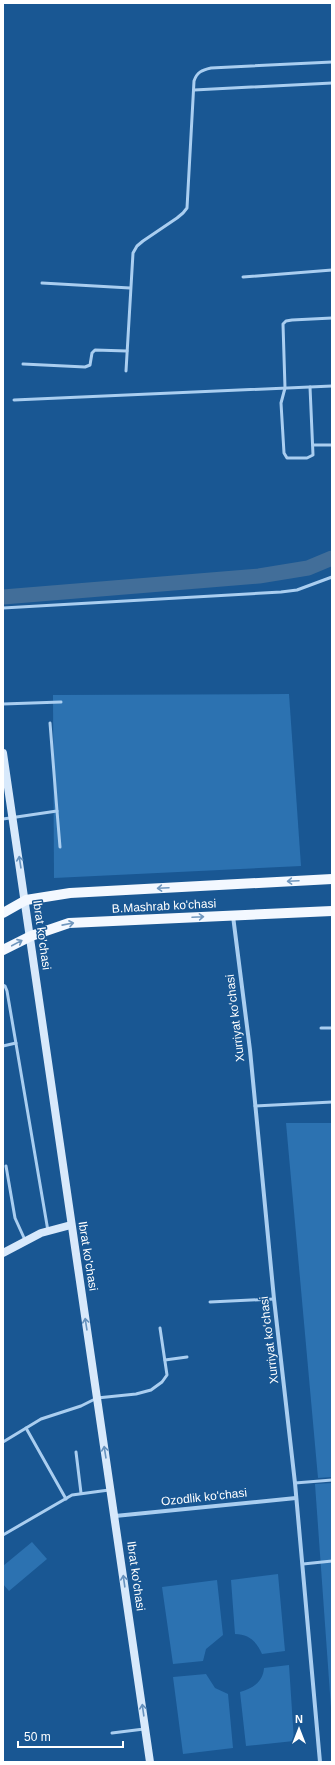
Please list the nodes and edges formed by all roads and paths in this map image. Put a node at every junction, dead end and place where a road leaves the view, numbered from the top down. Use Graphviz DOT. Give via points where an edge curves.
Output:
graph roads {
  1 [pos="332,62"];
  2 [pos="332,83"];
  3 [pos="194,90"];
  4 [pos="332,270"];
  5 [pos="244,277"];
  6 [pos="42,283"];
  7 [pos="130,288"];
  8 [pos="332,318"];
  9 [pos="127,351"];
  10 [pos="23,364"];
  11 [pos="126,371"];
  12 [pos="332,386"];
  13 [pos="310,387"];
  14 [pos="285,388"];
  15 [pos="14,400"];
  16 [pos="332,444"];
  17 [pos="313,445"];
  18 [pos="332,577"];
  19 [pos="3,608"];
  20 [pos="61,702"];
  21 [pos="3,704"];
  22 [pos="50,723"];
  23 [pos="3,753"];
  24 [pos="57,811"];
  25 [pos="13,817"];
  26 [pos="3,819"];
  27 [pos="60,847"];
  28 [pos="332,879"];
  29 [pos="26,900"];
  30 [pos="332,911"];
  31 [pos="3,913"];
  32 [pos="232,916"];
  33 [pos="31,936"];
  34 [pos="3,950"];
  35 [pos="3,985"];
  36 [pos="321,1028"];
  37 [pos="332,1028"];
  38 [pos="16,1044"];
  39 [pos="3,1046"];
  40 [pos="332,1102"];
  41 [pos="255,1106"];
  42 [pos="6,1166"];
  43 [pos="71,1225"];
  44 [pos="48,1231"];
  45 [pos="25,1241"];
  46 [pos="3,1253"];
  47 [pos="274,1298"];
  48 [pos="210,1302"];
  49 [pos="160,1328"];
  50 [pos="187,1357"];
  51 [pos="165,1360"];
  52 [pos="97,1398"];
  53 [pos="26,1428"];
  54 [pos="3,1442"];
  55 [pos="76,1452"];
  56 [pos="332,1480"];
  57 [pos="295,1483"];
  58 [pos="111,1490"];
  59 [pos="81,1493"];
  60 [pos="296,1498"];
  61 [pos="66,1499"];
  62 [pos="115,1516"];
  63 [pos="3,1535"];
  64 [pos="332,1561"];
  65 [pos="302,1564"];
  66 [pos="146,1729"];
  67 [pos="112,1733"];
  68 [pos="150,1762"];
  69 [pos="320,1762"];
  1 -- 3 [label="lane" via="207,69 196,74"];
  2 -- 3 [label="lane"];
  3 -- 7 [label="lane" via="187,208 137,246 132,253"];
  4 -- 5 [label="lane"];
  6 -- 7 [label="lane"];
  7 -- 9 [label="lane"];
  8 -- 14 [label="lane" via="292,320 283,324"];
  9 -- 10 [label="lane" via="95,350 90,365 85,367"];
  9 -- 11 [label="lane"];
  12 -- 13 [label="lane"];
  13 -- 14 [label="lane"];
  13 -- 17 [label="lane"];
  14 -- 15 [label="lane"];
  14 -- 17 [label="lane" via="281,403 284,456 291,459 311,457"];
  16 -- 17 [label="lane"];
  18 -- 19 [label="lane" via="297,590 280,592"];
  20 -- 21 [label="lane"];
  22 -- 24 [label="lane"];
  23 -- 25 [label="main road, Ibrat ko'chasi"];
  24 -- 25 [label="lane"];
  24 -- 27 [label="lane"];
  25 -- 26 [label="lane"];
  29 -- 25 [label="main road, Ibrat ko'chasi, one-way"];
  28 -- 29 [label="main road, B.Mashrab ko'chasi, one-way" via="70,894"];
  29 -- 31 [label="main road, B.Mashrab ko'chasi"];
  29 -- 33 [label="main road, Ibrat ko'chasi"];
  30 -- 32 [label="main road, B.Mashrab ko'chasi"];
  33 -- 32 [label="main road, B.Mashrab ko'chasi, one-way" via="69,923"];
  32 -- 41 [label="street, Xurriyat ko‘chasi"];
  34 -- 33 [label="main road, B.Mashrab ko'chasi, one-way"];
  33 -- 43 [label="main road, Ibrat ko'chasi"];
  35 -- 38 [label="lane" via="7,991"];
  36 -- 37 [label="lane"];
  38 -- 39 [label="lane"];
  38 -- 44 [label="lane"];
  40 -- 41 [label="lane"];
  41 -- 47 [label="street, Xurriyat ko‘chasi"];
  42 -- 45 [label="lane" via="15,1218"];
  43 -- 44 [label="main road"];
  52 -- 43 [label="main road, Ibrat ko'chasi, one-way"];
  44 -- 45 [label="main road"];
  45 -- 46 [label="main road"];
  47 -- 48 [label="lane"];
  47 -- 57 [label="street, Xurriyat ko‘chasi"];
  49 -- 51 [label="lane"];
  50 -- 51 [label="lane"];
  51 -- 52 [label="lane" via="167,1375 151,1390"];
  52 -- 53 [label="lane" via="82,1406 41,1419"];
  58 -- 52 [label="main road, Ibrat ko'chasi, one-way"];
  53 -- 54 [label="lane"];
  53 -- 61 [label="lane"];
  55 -- 59 [label="lane"];
  56 -- 57 [label="lane"];
  57 -- 60 [label="street, Xurriyat ko‘chasi"];
  58 -- 59 [label="lane"];
  58 -- 62 [label="main road, Ibrat ko'chasi"];
  59 -- 61 [label="lane"];
  60 -- 62 [label="street, Ozodlik ko'chasi"];
  60 -- 65 [label="street, Xurriyat ko‘chasi"];
  61 -- 63 [label="lane"];
  66 -- 62 [label="main road, Ibrat ko'chasi, one-way"];
  64 -- 65 [label="lane"];
  65 -- 69 [label="street, Xurriyat ko‘chasi"];
  66 -- 67 [label="lane"];
  66 -- 68 [label="main road, Ibrat ko'chasi"];
}
